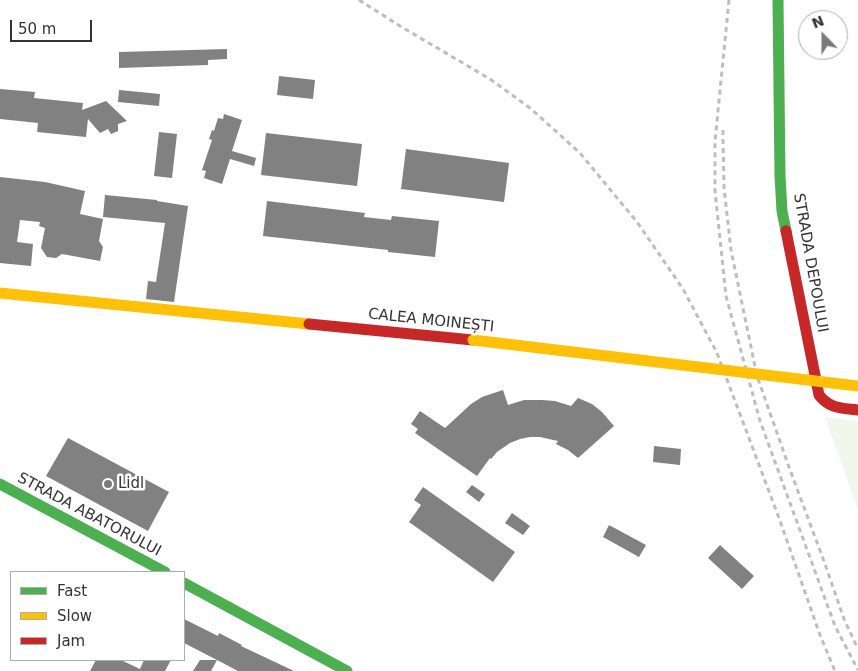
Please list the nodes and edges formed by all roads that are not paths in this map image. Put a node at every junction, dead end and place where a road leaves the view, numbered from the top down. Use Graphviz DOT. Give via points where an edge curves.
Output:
graph roads {
  1 [pos="778,0"];
  2 [pos="0,293"];
  3 [pos="858,386"];
  4 [pos="858,410"];
  5 [pos="0,484"];
  6 [pos="163,571"];
  7 [pos="185,583"];
  8 [pos="347,671"];
  1 -- 4 [label="main road, STRADA DEPOULUI" via="780,176 789,250 818,395 829,406"];
  2 -- 3 [label="main road, CALEA MOINEȘTI, bridge" via="473,340"];
  5 -- 6 [label="main road, STRADA ABATORULUI"];
  7 -- 8 [label="main road"];
}
